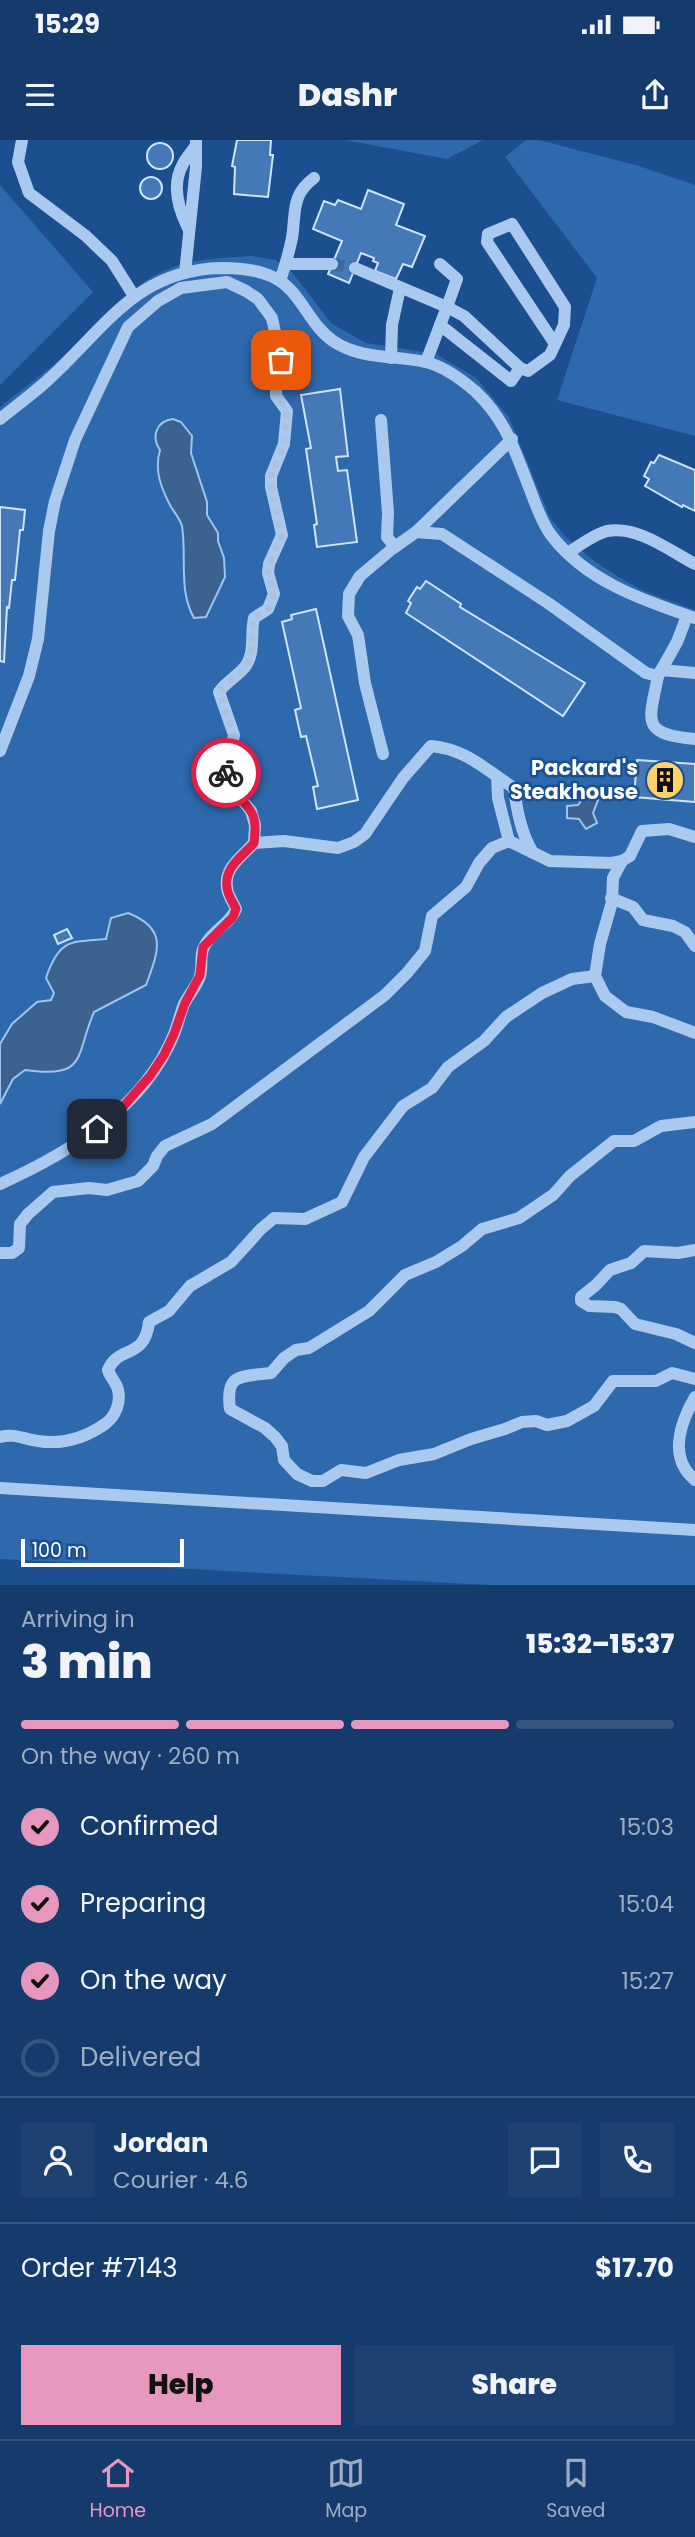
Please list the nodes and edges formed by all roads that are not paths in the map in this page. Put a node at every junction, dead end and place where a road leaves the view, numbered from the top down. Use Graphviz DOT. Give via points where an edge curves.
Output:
graph roads {
  1 [pos="22,140"];
  2 [pos="196,143"];
  3 [pos="314,178"];
  4 [pos="286,264"];
  5 [pos="332,264"];
  6 [pos="440,264"];
  7 [pos="355,268"];
  8 [pos="185,273"];
  9 [pos="280,281"];
  10 [pos="400,288"];
  11 [pos="134,296"];
  12 [pos="447,307"];
  13 [pos="440,325"];
  14 [pos="555,344"];
  15 [pos="391,358"];
  16 [pos="426,362"];
  17 [pos="520,368"];
  18 [pos="0,419"];
  19 [pos="381,420"];
  20 [pos="512,439"];
  21 [pos="416,532"];
  22 [pos="395,547"];
  23 [pos="568,553"];
  24 [pos="695,564"];
  25 [pos="691,617"];
  26 [pos="659,673"];
  27 [pos="695,673"];
  28 [pos="695,739"];
  29 [pos="0,751"];
  30 [pos="383,754"];
  31 [pos="497,777"];
  32 [pos="695,837"];
  33 [pos="509,841"];
  34 [pos="254,843"];
  35 [pos="533,853"];
  36 [pos="622,862"];
  37 [pos="611,898"];
  38 [pos="695,946"];
  39 [pos="596,975"];
  40 [pos="695,1033"];
  41 [pos="695,1122"];
  42 [pos="0,1184"];
  43 [pos="695,1250"];
  44 [pos="0,1253"];
  45 [pos="695,1343"];
  46 [pos="694,1379"];
  47 [pos="695,1397"];
  48 [pos="0,1437"];
  49 [pos="695,1480"];
  50 [pos="0,1488"];
  51 [pos="695,1530"];
  1 -- 11 [label="street" via="18,162 29,193 112,261"];
  2 -- 8 [label="street"];
  3 -- 4 [label="street" via="302,186 297,197"];
  4 -- 5 [label="street"];
  4 -- 9 [label="street"];
  6 -- 12 [label="street" via="457,279"];
  7 -- 10 [label="street"];
  8 -- 9 [label="street" via="240,269"];
  8 -- 11 [label="street"];
  9 -- 15 [label="street" via="312,322 336,343 357,353"];
  10 -- 12 [label="street"];
  10 -- 15 [label="street"];
  11 -- 18 [label="street" via="49,380"];
  12 -- 13 [label="street"];
  12 -- 17 [label="street" via="464,316"];
  13 -- 16 [label="street"];
  13 -- 17 [label="street" via="510,382"];
  14 -- 14 [label="street" via="564,325 565,307 512,225 488,234 487,242"];
  14 -- 17 [label="street" via="540,363 528,371"];
  15 -- 16 [label="street"];
  16 -- 20 [label="street" via="477,393"];
  19 -- 22 [label="street" via="387,537"];
  20 -- 21 [label="street"];
  20 -- 23 [label="street" via="551,534"];
  21 -- 22 [label="street"];
  21 -- 26 [label="street" via="442,534 646,673"];
  22 -- 30 [label="street" via="360,576 349,594 348,616 358,635"];
  23 -- 24 [label="street" via="606,532 622,530"];
  23 -- 25 [label="street" via="625,593"];
  25 -- 26 [label="street"];
  26 -- 27 [label="street"];
  26 -- 28 [label="street" via="650,718 653,728 668,737"];
  29 -- 34 [label="street" via="38,639 55,501 75,440 128,327 181,288 227,282 258,299 272,318 281,360 276,396 287,411 284,444 271,476 282,535 269,564 272,603 254,618 246,666 219,692 234,735 228,783 251,811"];
  31 -- 33 [label="street"];
  31 -- 34 [label="street" via="449,747 431,746 365,834 354,842 338,848 284,841"];
  31 -- 35 [label="street" via="514,788 520,823"];
  32 -- 36 [label="street" via="669,829 642,831"];
  33 -- 35 [label="street"];
  33 -- 44 [label="street" via="492,848 466,887 432,916 425,951 385,995 212,1124 166,1146 138,1181 107,1190 53,1192 20,1224 19,1248"];
  34 -- 42 [label="street" via="230,871 227,891 236,909 233,917 203,947 200,975 150,1076 115,1116 97,1129"];
  35 -- 36 [label="street" via="550,861"];
  36 -- 37 [label="street" via="613,878"];
  37 -- 38 [label="street" via="633,907 643,920 685,932"];
  37 -- 39 [label="street"];
  39 -- 40 [label="street" via="605,996 626,1013 653,1017"];
  39 -- 48 [label="street" via="572,979 542,993 506,1017 484,1041 448,1067 432,1088 403,1106 364,1157 342,1202 305,1219 274,1218 231,1262 190,1286 169,1311 149,1322 142,1344 111,1362 108,1370 118,1390 118,1408 109,1421 72,1442"];
  41 -- 46 [label="street" via="662,1126 634,1142 614,1141 519,1218 482,1229 436,1262 405,1275 369,1311 309,1348 296,1350 271,1373 243,1377 227,1390 230,1409 265,1428 282,1446 284,1460 297,1474 323,1481 341,1470 366,1473 434,1454 522,1422 567,1421 594,1406 613,1381 656,1381 672,1373"];
  43 -- 45 [label="street" via="644,1251 631,1263 610,1270 581,1297 589,1306 621,1309 635,1324 672,1332"];
  47 -- 49 [label="street" via="679,1441 684,1468"];
  50 -- 51 [label="street"];
}
